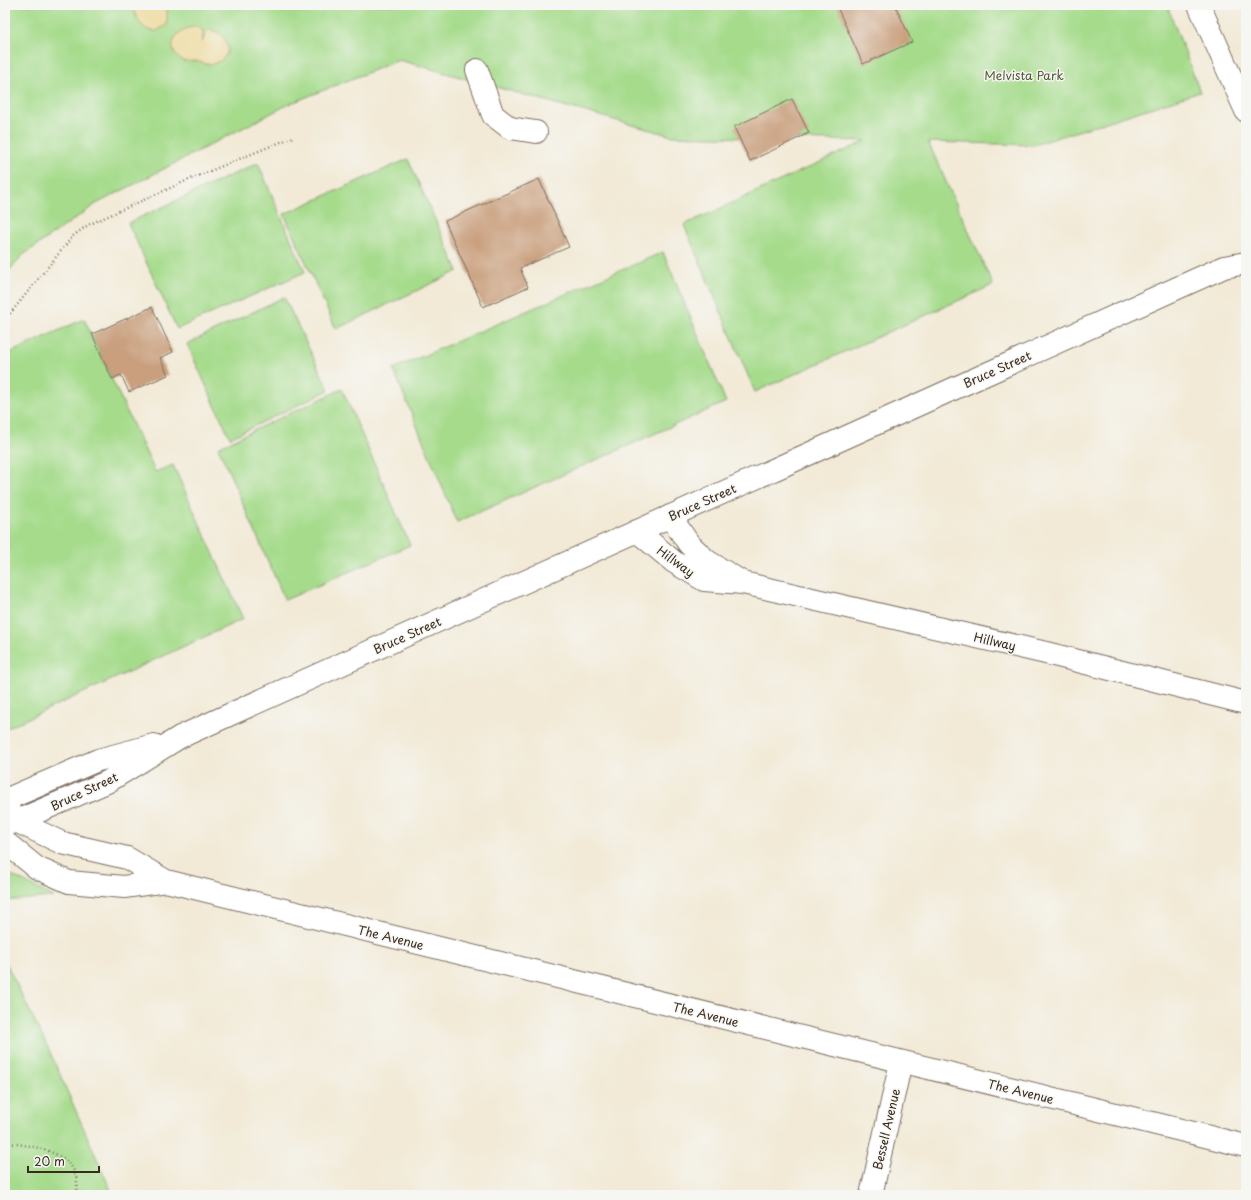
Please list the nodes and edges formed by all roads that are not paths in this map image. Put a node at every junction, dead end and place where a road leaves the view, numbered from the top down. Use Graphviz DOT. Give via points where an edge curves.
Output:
graph roads {
  1 [pos="1199,5"];
  2 [pos="477,70"];
  3 [pos="1246,111"];
  4 [pos="536,132"];
  5 [pos="1246,251"];
  6 [pos="1246,263"];
  7 [pos="1224,267"];
  8 [pos="670,516"];
  9 [pos="637,531"];
  10 [pos="743,583"];
  11 [pos="1246,703"];
  12 [pos="180,737"];
  13 [pos="5,800"];
  14 [pos="9,817"];
  15 [pos="5,842"];
  16 [pos="166,881"];
  17 [pos="901,1062"];
  18 [pos="1246,1146"];
  19 [pos="871,1195"];
  1 -- 3 [label="street"];
  2 -- 4 [label="street" via="493,115 510,128"];
  5 -- 7 [label="street, Bruce Street"];
  6 -- 7 [label="street, Bruce Street"];
  7 -- 8 [label="street, Bruce Street"];
  8 -- 9 [label="street, Bruce Street"];
  8 -- 10 [label="street, Hillway" via="689,544 706,561"];
  9 -- 10 [label="street, Hillway" via="674,562 704,580"];
  9 -- 12 [label="street, Bruce Street"];
  10 -- 11 [label="street, Hillway" via="1046,653"];
  12 -- 13 [label="street, Bruce Street" via="98,760"];
  12 -- 14 [label="street, Bruce Street" via="106,782"];
  14 -- 16 [label="street, The Avenue" via="62,842 127,858"];
  15 -- 16 [label="street, The Avenue" via="37,868 69,882 124,887"];
  16 -- 17 [label="street, The Avenue"];
  17 -- 18 [label="street, The Avenue"];
  17 -- 19 [label="street, Bessell Avenue"];
}
